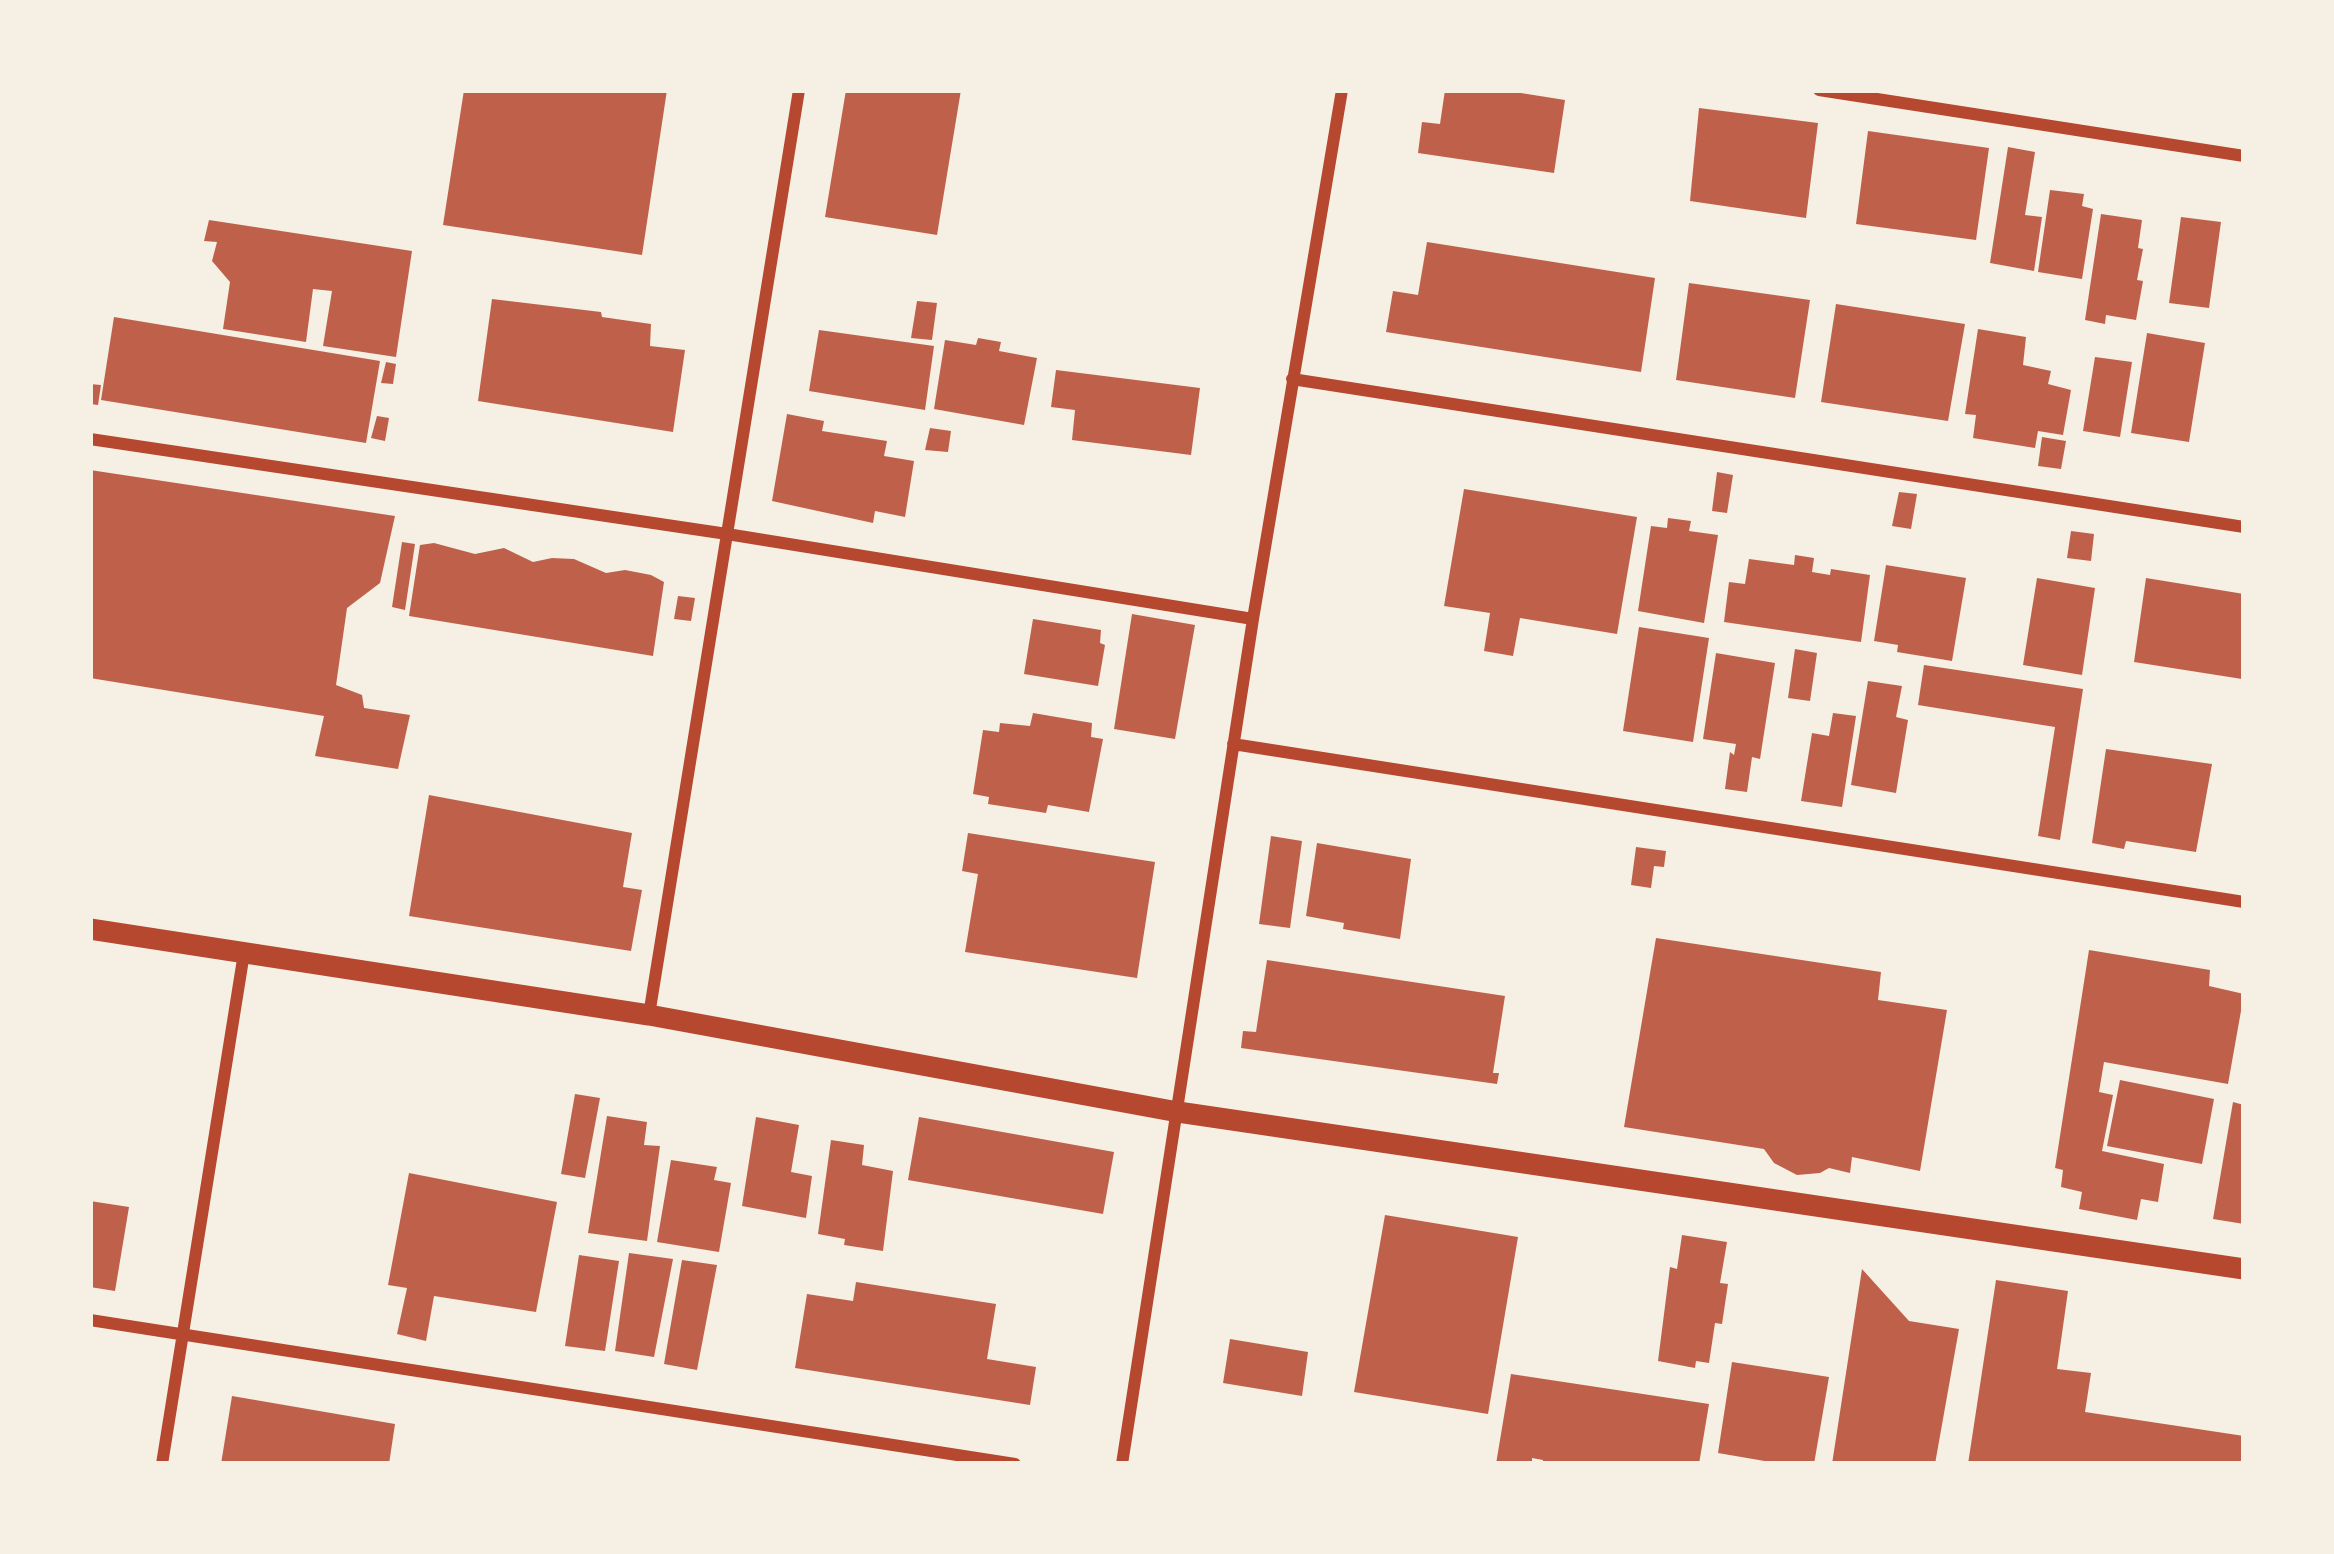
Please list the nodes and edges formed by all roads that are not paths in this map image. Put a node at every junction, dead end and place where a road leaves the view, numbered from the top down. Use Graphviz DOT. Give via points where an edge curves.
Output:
graph roads {
  1 [pos="799,90"];
  2 [pos="1342,90"];
  3 [pos="1819,90"];
  4 [pos="2244,155"];
  5 [pos="1292,379"];
  6 [pos="90,439"];
  7 [pos="2244,527"];
  8 [pos="727,534"];
  9 [pos="1253,619"];
  10 [pos="1234,744"];
  11 [pos="2244,902"];
  12 [pos="90,929"];
  13 [pos="244,953"];
  14 [pos="650,1015"];
  15 [pos="1178,1112"];
  16 [pos="2244,1269"];
  17 [pos="90,1320"];
  18 [pos="183,1335"];
  19 [pos="162,1464"];
  20 [pos="1015,1464"];
  21 [pos="1121,1464"];
  1 -- 8 [label="street"];
  2 -- 5 [label="street"];
  3 -- 4 [label="street"];
  5 -- 7 [label="street"];
  5 -- 9 [label="street"];
  6 -- 8 [label="street"];
  8 -- 9 [label="street"];
  8 -- 14 [label="street"];
  9 -- 10 [label="street"];
  10 -- 11 [label="street"];
  10 -- 15 [label="street"];
  12 -- 13 [label="street"];
  13 -- 14 [label="street"];
  13 -- 18 [label="street"];
  14 -- 15 [label="street"];
  15 -- 16 [label="street"];
  15 -- 21 [label="street"];
  17 -- 18 [label="street"];
  18 -- 19 [label="street"];
  18 -- 20 [label="street"];
}
